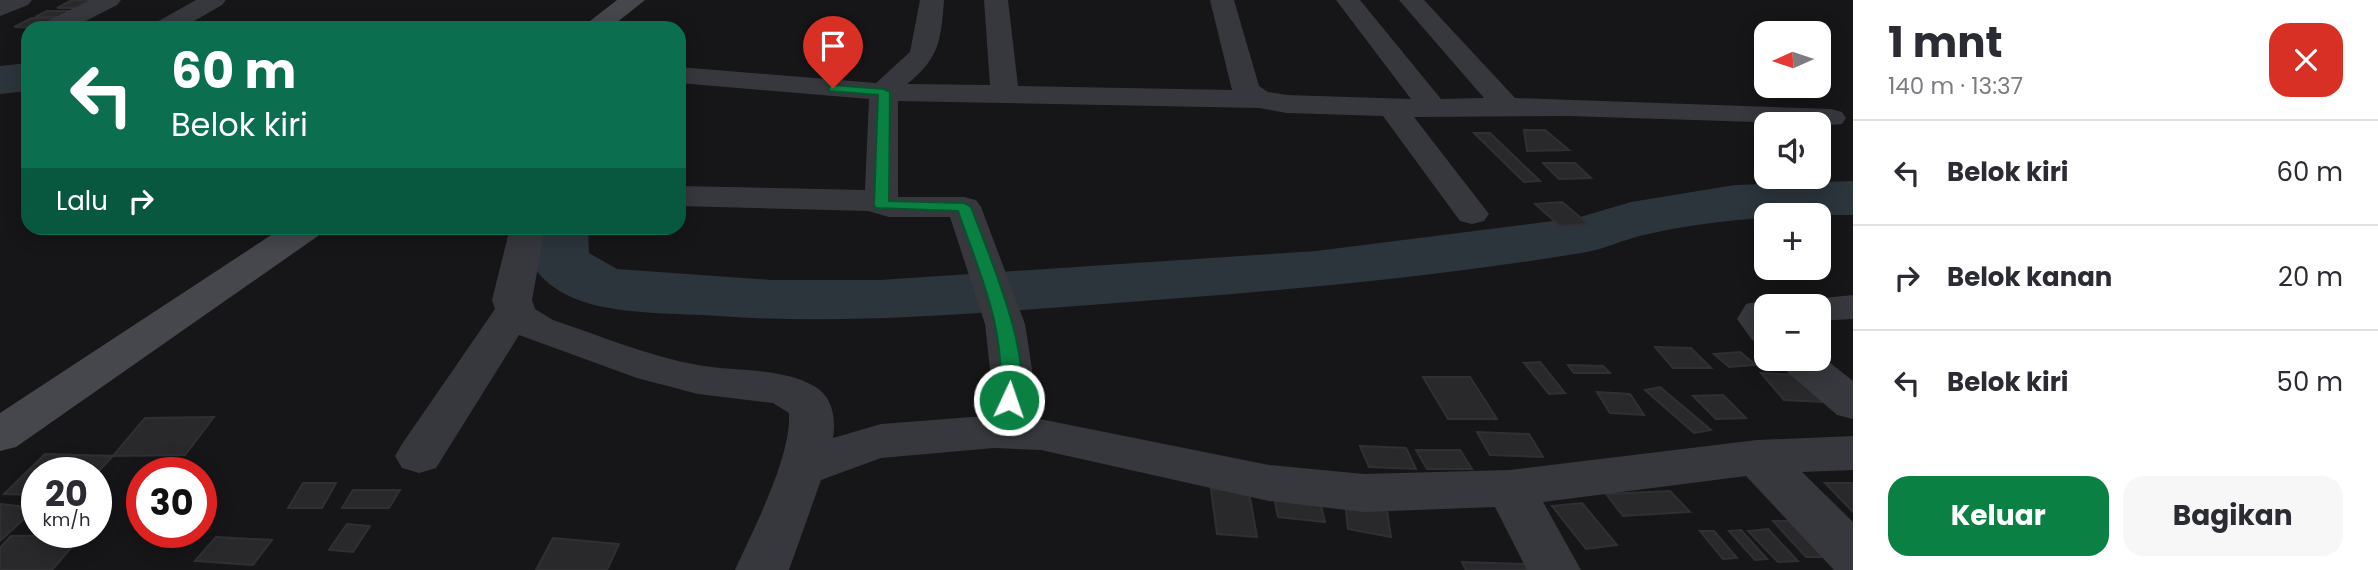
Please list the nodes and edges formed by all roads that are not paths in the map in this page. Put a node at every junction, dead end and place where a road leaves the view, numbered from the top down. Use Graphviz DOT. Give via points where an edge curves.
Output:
graph roads {
  1 [pos="20,0"];
  2 [pos="109,0"];
  3 [pos="214,0"];
  4 [pos="633,0"];
  5 [pos="932,0"];
  6 [pos="996,0"];
  7 [pos="1222,0"];
  8 [pos="1348,0"];
  9 [pos="1411,0"];
  10 [pos="0,9"];
  11 [pos="67,21"];
  12 [pos="176,21"];
  13 [pos="604,21"];
  14 [pos="686,76"];
  15 [pos="884,92"];
  16 [pos="1005,93"];
  17 [pos="1259,99"];
  18 [pos="1507,107"];
  19 [pos="1392,108"];
  20 [pos="1434,109"];
  21 [pos="1754,115"];
  22 [pos="686,196"];
  23 [pos="881,201"];
  24 [pos="1472,214"];
  25 [pos="295,235"];
  26 [pos="526,235"];
  27 [pos="1853,307"];
  28 [pos="1831,308"];
  29 [pos="513,311"];
  30 [pos="1813,371"];
  31 [pos="1853,404"];
  32 [pos="1006,433"];
  33 [pos="0,435"];
  34 [pos="1853,453"];
  35 [pos="419,457"];
  36 [pos="1756,457"];
  37 [pos="801,469"];
  38 [pos="1510,488"];
  39 [pos="1853,555"];
  40 [pos="762,570"];
  41 [pos="1555,570"];
  1 -- 10 [label="street"];
  2 -- 11 [label="street"];
  3 -- 12 [label="street"];
  4 -- 13 [label="street"];
  5 -- 15 [label="street" via="922,57"];
  6 -- 16 [label="street"];
  7 -- 17 [label="street" via="1246,90"];
  8 -- 20 [label="street"];
  9 -- 18 [label="street"];
  14 -- 15 [label="street"];
  15 -- 16 [label="street"];
  15 -- 23 [label="street"];
  16 -- 17 [label="street"];
  17 -- 19 [label="street"];
  18 -- 20 [label="street"];
  18 -- 21 [label="street"];
  19 -- 20 [label="street"];
  19 -- 24 [label="street"];
  22 -- 23 [label="street"];
  23 -- 32 [label="street" via="889,207 964,207 1005,324 1012,369"];
  25 -- 33 [label="street"];
  26 -- 29 [label="street"];
  27 -- 28 [label="street"];
  29 -- 35 [label="street"];
  29 -- 37 [label="street" via="539,329 656,370 796,394 813,414"];
  30 -- 31 [label="street"];
  32 -- 37 [label="street" via="881,441"];
  32 -- 38 [label="street" via="1084,441 1215,473 1316,489 1364,493"];
  34 -- 36 [label="street"];
  36 -- 38 [label="street"];
  36 -- 39 [label="street"];
  37 -- 40 [label="street"];
  38 -- 41 [label="street"];
}
